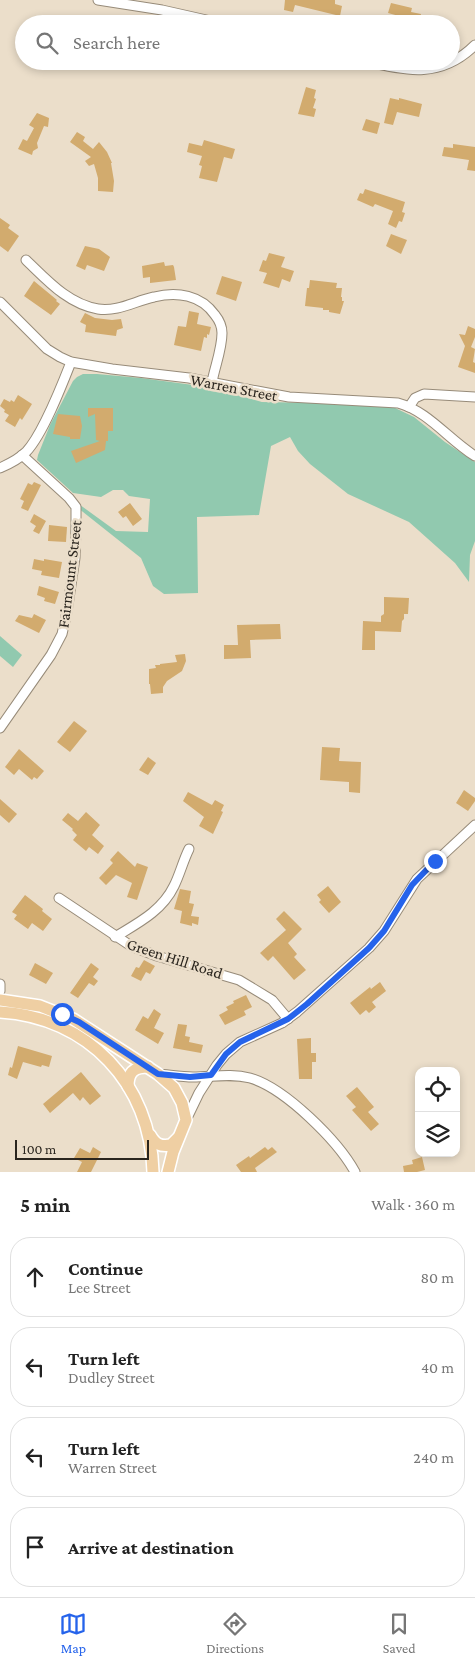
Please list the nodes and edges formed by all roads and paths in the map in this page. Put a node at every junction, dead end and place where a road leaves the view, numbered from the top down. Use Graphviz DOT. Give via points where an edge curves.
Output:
graph roads {
  1 [pos="98,0"];
  2 [pos="184,15"];
  3 [pos="475,45"];
  4 [pos="460,58"];
  5 [pos="26,260"];
  6 [pos="0,302"];
  7 [pos="72,362"];
  8 [pos="212,382"];
  9 [pos="475,397"];
  10 [pos="410,407"];
  11 [pos="22,455"];
  12 [pos="475,456"];
  13 [pos="0,468"];
  14 [pos="0,728"];
  15 [pos="475,825"];
  16 [pos="189,849"];
  17 [pos="59,898"];
  18 [pos="115,937"];
  19 [pos="0,984"];
  20 [pos="0,991"];
  21 [pos="0,1000"];
  22 [pos="0,1012"];
  23 [pos="288,1019"];
  24 [pos="148,1067"];
  25 [pos="158,1074"];
  26 [pos="211,1075"];
  27 [pos="128,1086"];
  28 [pos="186,1120"];
  29 [pos="147,1131"];
  30 [pos="178,1138"];
  31 [pos="173,1152"];
  32 [pos="153,1172"];
  33 [pos="163,1172"];
  34 [pos="168,1172"];
  35 [pos="355,1172"];
  1 -- 2 [label="street"];
  3 -- 4 [label="street"];
  5 -- 8 [label="street" via="65,294 96,309 119,308 174,294 203,302 215,314 222,330"];
  6 -- 7 [label="street, Warren Street" via="48,349"];
  7 -- 8 [label="street, Warren Street"];
  7 -- 11 [label="street" via="37,436"];
  8 -- 10 [label="street, Warren Street" via="289,398 379,401"];
  9 -- 10 [label="street" via="424,394 417,397"];
  10 -- 12 [label="street, Warren Street"];
  11 -- 13 [label="street"];
  11 -- 14 [label="street, Fairmount Street" via="76,508 74,558 60,640"];
  15 -- 23 [label="street" via="417,879 377,940"];
  16 -- 18 [label="street" via="165,901 145,919"];
  17 -- 18 [label="street, Green Hill Road"];
  18 -- 23 [label="street, Green Hill Road" via="157,956 239,980 272,1000"];
  19 -- 20 [label="street"];
  21 -- 24 [label="main road" via="28,1003 62,1014"];
  22 -- 27 [label="main road" via="37,1017 74,1033 101,1054"];
  23 -- 26 [label="street" via="240,1042 226,1054"];
  24 -- 25 [label="main road"];
  24 -- 27 [label="main road" via="132,1071"];
  25 -- 26 [label="street"];
  25 -- 28 [label="main road" via="179,1095"];
  26 -- 28 [label="street"];
  26 -- 35 [label="street" via="250,1078 290,1101 320,1128"];
  27 -- 29 [label="main road"];
  28 -- 30 [label="main road"];
  29 -- 30 [label="main road" via="161,1146 171,1145"];
  29 -- 32 [label="main road" via="152,1147"];
  30 -- 31 [label="main road"];
  31 -- 33 [label="street"];
  31 -- 34 [label="main road"];
}
